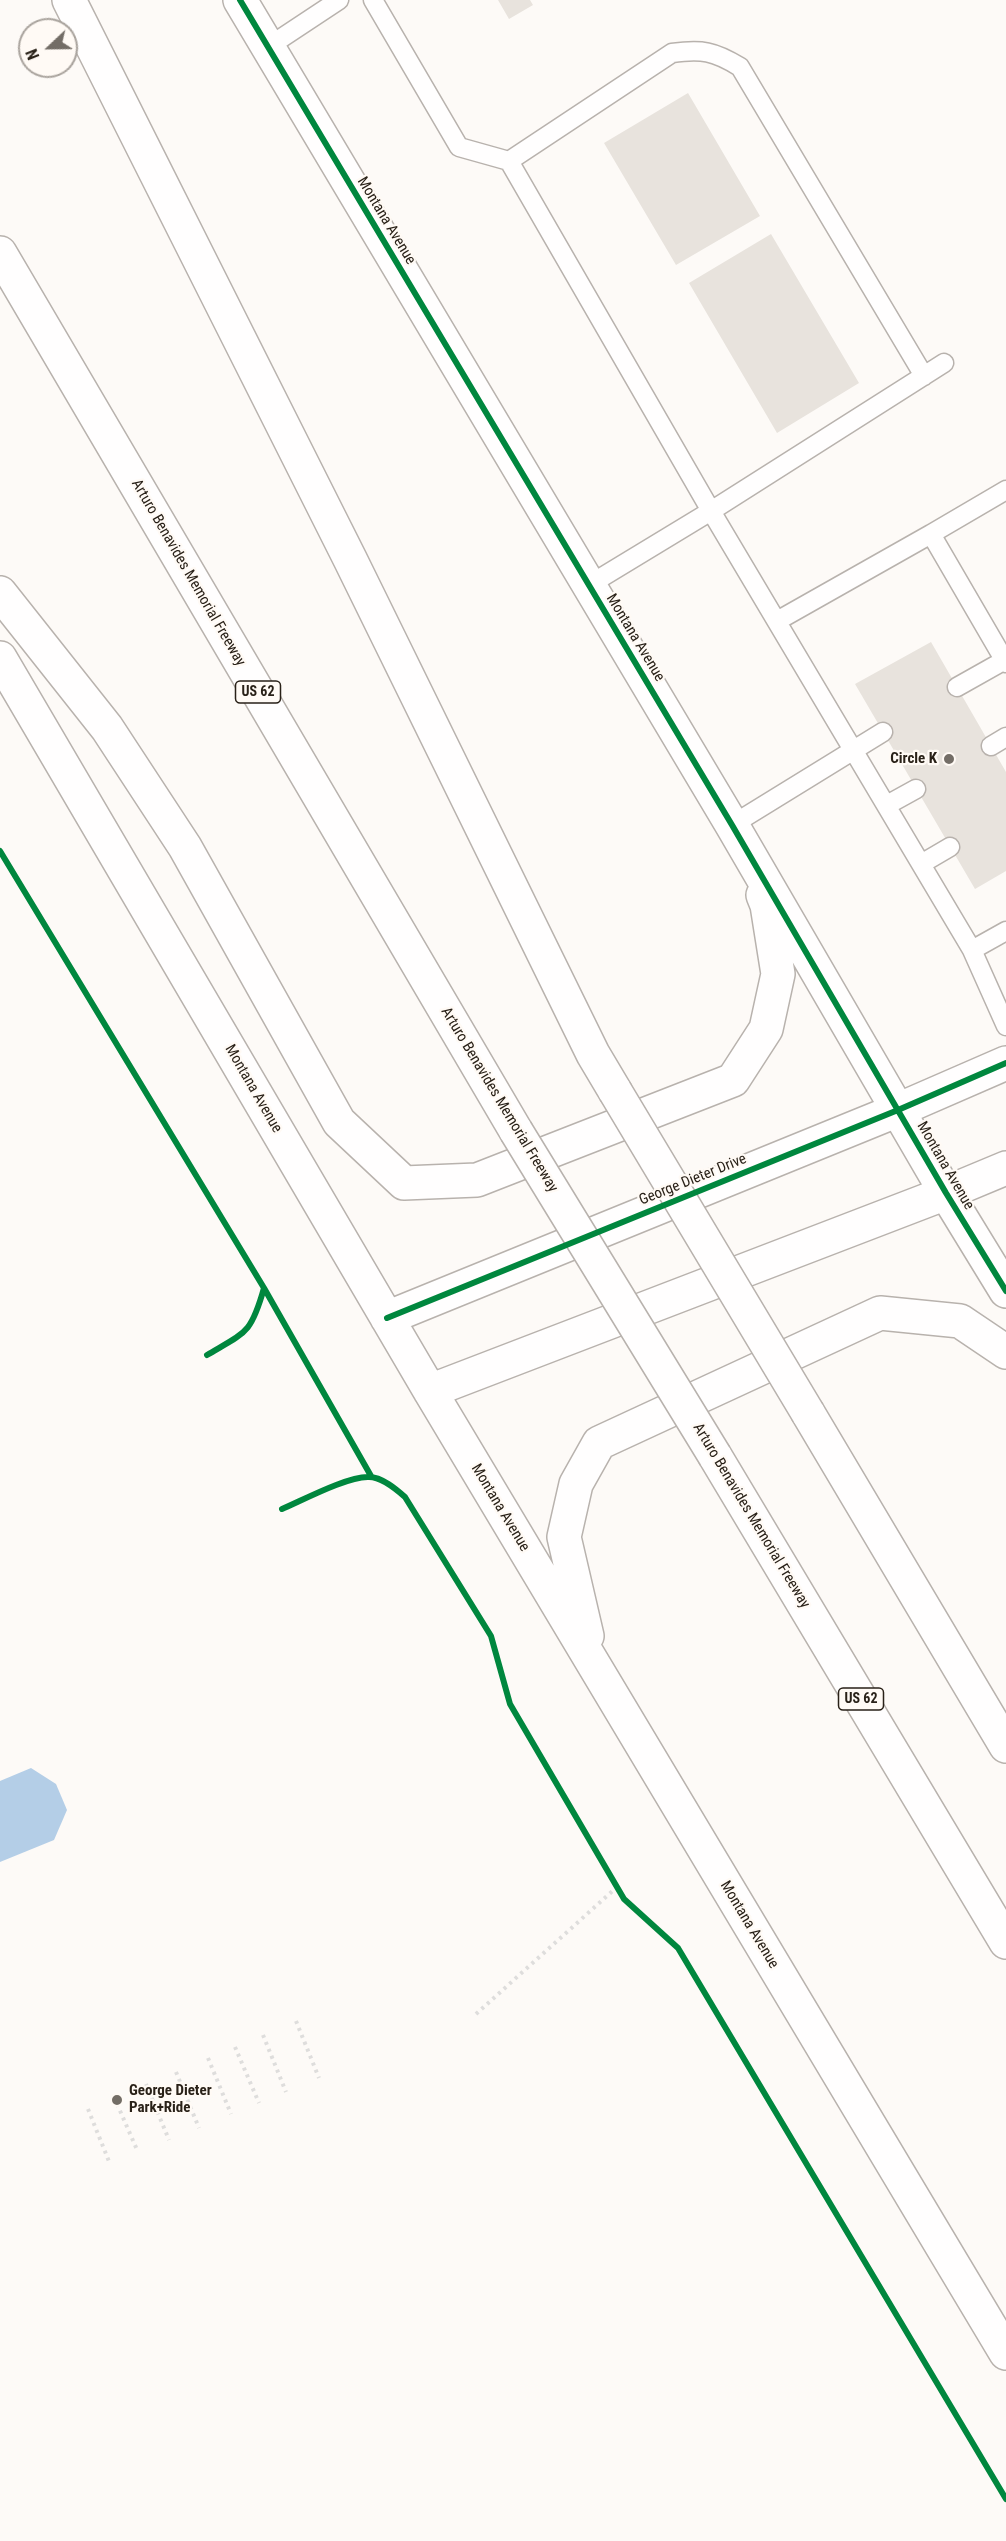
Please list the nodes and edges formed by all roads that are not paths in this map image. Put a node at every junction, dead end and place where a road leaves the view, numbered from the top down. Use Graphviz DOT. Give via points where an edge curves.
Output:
graph roads {
  1 [pos="69,0"];
  2 [pos="240,0"];
  3 [pos="339,0"];
  4 [pos="373,0"];
  5 [pos="268,47"];
  6 [pos="509,160"];
  7 [pos="0,253"];
  8 [pos="944,363"];
  9 [pos="924,376"];
  10 [pos="1006,490"];
  11 [pos="711,511"];
  12 [pos="931,534"];
  13 [pos="589,585"];
  14 [pos="0,593"];
  15 [pos="777,621"];
  16 [pos="0,658"];
  17 [pos="1005,661"];
  18 [pos="957,687"];
  19 [pos="883,732"];
  20 [pos="853,750"];
  21 [pos="916,789"];
  22 [pos="887,806"];
  23 [pos="732,825"];
  24 [pos="950,847"];
  25 [pos="921,864"];
  26 [pos="1006,931"];
  27 [pos="972,950"];
  28 [pos="1006,1026"];
  29 [pos="1006,1063"];
  30 [pos="898,1110"];
  31 [pos="1006,1168"];
  32 [pos="946,1193"];
  33 [pos="1006,1291"];
  34 [pos="387,1318"];
  35 [pos="1006,1352"];
  36 [pos="430,1391"];
  37 [pos="594,1665"];
  38 [pos="1006,1746"];
  39 [pos="1006,1942"];
  40 [pos="1006,2353"];
  1 -- 38 [label="main road, bridge" via="593,1054"];
  2 -- 5 [label="main road, Montana Avenue"];
  3 -- 5 [label="lane"];
  4 -- 6 [label="lane" via="459,147"];
  5 -- 13 [label="main road, Montana Avenue"];
  6 -- 9 [label="lane" via="672,53 696,50 719,54 740,67"];
  6 -- 11 [label="lane"];
  7 -- 39 [label="main road, Arturo Benavides Memorial Freeway / US 62, bridge" via="516,1131"];
  8 -- 9 [label="lane"];
  9 -- 11 [label="lane"];
  10 -- 12 [label="lane"];
  11 -- 13 [label="lane"];
  11 -- 15 [label="lane"];
  12 -- 15 [label="lane"];
  12 -- 17 [label="lane"];
  13 -- 23 [label="main road, Montana Avenue"];
  14 -- 23 [label="main road" via="107,728 185,847 339,1122 404,1183 477,1180 733,1080 765,1029 778,974 767,905"];
  15 -- 20 [label="lane"];
  16 -- 34 [label="main road, Montana Avenue"];
  17 -- 18 [label="lane"];
  19 -- 20 [label="lane"];
  20 -- 22 [label="lane"];
  20 -- 23 [label="lane"];
  21 -- 22 [label="lane"];
  22 -- 25 [label="lane"];
  23 -- 30 [label="main road, Montana Avenue"];
  24 -- 25 [label="lane"];
  25 -- 27 [label="lane"];
  26 -- 27 [label="lane"];
  27 -- 28 [label="lane"];
  29 -- 30 [label="main road, George Dieter Drive"];
  30 -- 32 [label="main road, Montana Avenue"];
  30 -- 34 [label="main road, George Dieter Drive"];
  31 -- 32 [label="main road"];
  32 -- 33 [label="main road, Montana Avenue"];
  32 -- 36 [label="main road"];
  34 -- 36 [label="main road, Montana Avenue"];
  35 -- 37 [label="main road" via="960,1321 880,1312 599,1443 576,1484 564,1537"];
  36 -- 37 [label="main road, Montana Avenue"];
  37 -- 40 [label="main road, Montana Avenue"];
}
